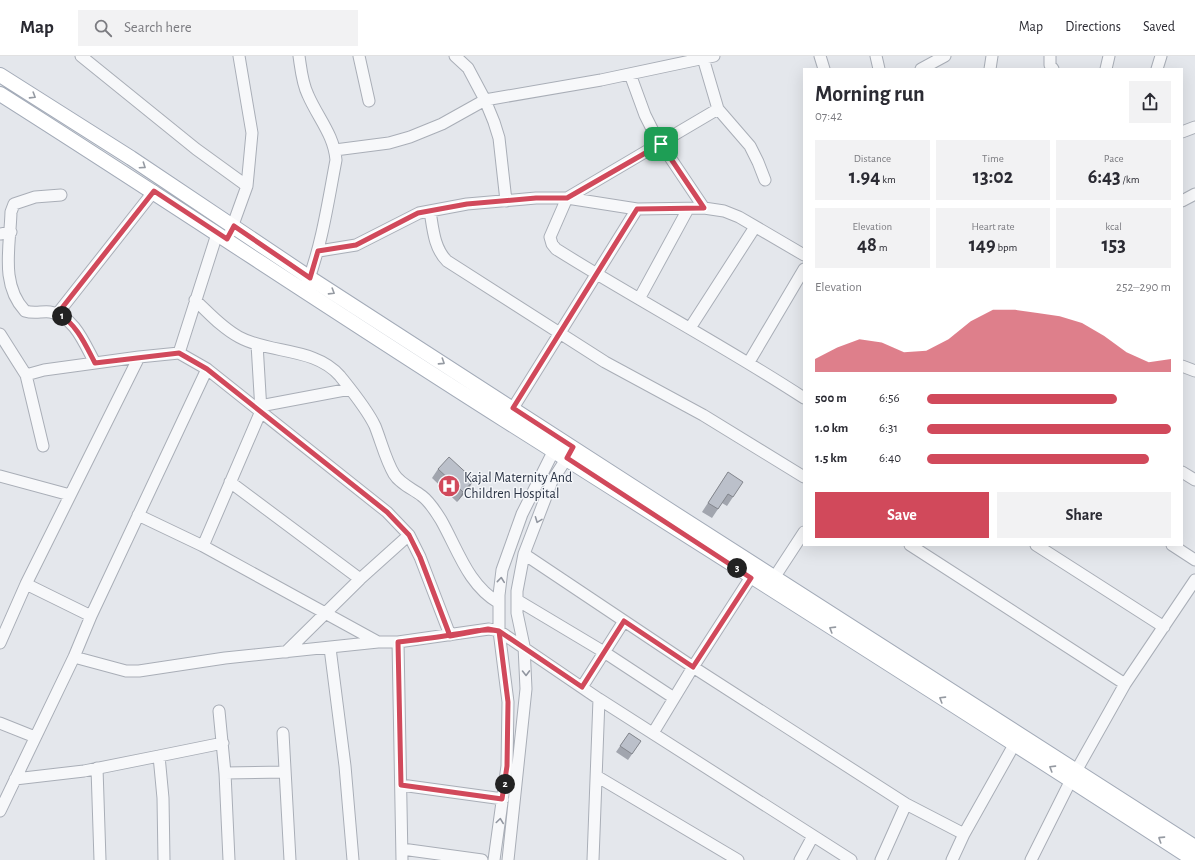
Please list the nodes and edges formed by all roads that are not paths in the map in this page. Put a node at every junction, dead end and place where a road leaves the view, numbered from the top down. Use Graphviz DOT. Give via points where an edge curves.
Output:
graph roads {
  1 [pos="81,56"];
  2 [pos="239,56"];
  3 [pos="299,56"];
  4 [pos="359,56"];
  5 [pos="455,56"];
  6 [pos="714,56"];
  7 [pos="820,56"];
  8 [pos="876,56"];
  9 [pos="945,56"];
  10 [pos="992,56"];
  11 [pos="1050,56"];
  12 [pos="1109,56"];
  13 [pos="1161,56"];
  14 [pos="702,58"];
  15 [pos="680,59"];
  16 [pos="824,68"];
  17 [pos="879,68"];
  18 [pos="923,68"];
  19 [pos="990,68"];
  20 [pos="1052,68"];
  21 [pos="1106,68"];
  22 [pos="1157,68"];
  23 [pos="630,74"];
  24 [pos="0,75"];
  25 [pos="0,94"];
  26 [pos="486,100"];
  27 [pos="369,101"];
  28 [pos="718,109"];
  29 [pos="1195,127"];
  30 [pos="1183,132"];
  31 [pos="661,144"];
  32 [pos="335,150"];
  33 [pos="765,180"];
  34 [pos="247,186"];
  35 [pos="154,191"];
  36 [pos="1195,194"];
  37 [pos="61,195"];
  38 [pos="567,198"];
  39 [pos="1183,200"];
  40 [pos="506,201"];
  41 [pos="704,208"];
  42 [pos="637,209"];
  43 [pos="688,209"];
  44 [pos="430,211"];
  45 [pos="234,226"];
  46 [pos="755,227"];
  47 [pos="5,233"];
  48 [pos="222,236"];
  49 [pos="318,251"];
  50 [pos="803,254"];
  51 [pos="803,272"];
  52 [pos="598,275"];
  53 [pos="310,278"];
  54 [pos="305,291"];
  55 [pos="639,298"];
  56 [pos="195,300"];
  57 [pos="58,313"];
  58 [pos="690,328"];
  59 [pos="561,332"];
  60 [pos="0,334"];
  61 [pos="256,344"];
  62 [pos="179,353"];
  63 [pos="139,357"];
  64 [pos="749,362"];
  65 [pos="95,363"];
  66 [pos="1183,366"];
  67 [pos="207,369"];
  68 [pos="1195,371"];
  69 [pos="26,375"];
  70 [pos="350,389"];
  71 [pos="803,397"];
  72 [pos="260,408"];
  73 [pos="513,408"];
  74 [pos="556,444"];
  75 [pos="43,446"];
  76 [pos="570,452"];
  77 [pos="1183,473"];
  78 [pos="803,476"];
  79 [pos="1,477"];
  80 [pos="1195,480"];
  81 [pos="230,482"];
  82 [pos="70,495"];
  83 [pos="138,515"];
  84 [pos="803,534"];
  85 [pos="409,535"];
  86 [pos="203,546"];
  87 [pos="912,546"];
  88 [pos="1038,546"];
  89 [pos="1174,546"];
  90 [pos="524,554"];
  91 [pos="1195,560"];
  92 [pos="751,578"];
  93 [pos="360,579"];
  94 [pos="1195,580"];
  95 [pos="771,583"];
  96 [pos="26,584"];
  97 [pos="517,600"];
  98 [pos="499,603"];
  99 [pos="326,613"];
  100 [pos="91,616"];
  101 [pos="624,621"];
  102 [pos="1164,627"];
  103 [pos="499,631"];
  104 [pos="450,636"];
  105 [pos="378,642"];
  106 [pos="398,642"];
  107 [pos="0,643"];
  108 [pos="524,646"];
  109 [pos="330,648"];
  110 [pos="286,652"];
  111 [pos="604,652"];
  112 [pos="74,657"];
  113 [pos="693,667"];
  114 [pos="1125,684"];
  115 [pos="582,687"];
  116 [pos="674,698"];
  117 [pos="600,699"];
  118 [pos="219,711"];
  119 [pos="0,723"];
  120 [pos="283,733"];
  121 [pos="653,733"];
  122 [pos="35,737"];
  123 [pos="223,743"];
  124 [pos="1014,745"];
  125 [pos="159,756"];
  126 [pos="97,768"];
  127 [pos="285,772"];
  128 [pos="225,773"];
  129 [pos="1074,776"];
  130 [pos="598,777"];
  131 [pos="15,779"];
  132 [pos="401,785"];
  133 [pos="502,799"];
  134 [pos="906,804"];
  135 [pos="0,811"];
  136 [pos="964,834"];
  137 [pos="813,836"];
  138 [pos="1195,847"];
  139 [pos="402,854"];
  140 [pos="597,858"];
  141 [pos="100,860"];
  142 [pos="164,860"];
  143 [pos="229,860"];
  144 [pos="290,860"];
  145 [pos="353,860"];
  146 [pos="482,860"];
  147 [pos="494,860"];
  148 [pos="508,860"];
  149 [pos="738,860"];
  150 [pos="800,860"];
  151 [pos="851,860"];
  152 [pos="881,860"];
  153 [pos="952,860"];
  154 [pos="1031,860"];
  155 [pos="1194,860"];
  1 -- 34 [label="street" via="196,149"];
  2 -- 34 [label="street" via="252,133"];
  3 -- 32 [label="street" via="308,95 330,135"];
  4 -- 27 [label="street"];
  5 -- 26 [label="street" via="468,68"];
  6 -- 14 [label="street"];
  7 -- 16 [label="street"];
  8 -- 17 [label="street"];
  9 -- 18 [label="street"];
  10 -- 19 [label="street"];
  11 -- 20 [label="street"];
  12 -- 21 [label="street"];
  13 -- 22 [label="street"];
  14 -- 15 [label="street"];
  14 -- 28 [label="street"];
  15 -- 23 [label="street"];
  23 -- 26 [label="street"];
  23 -- 31 [label="street" via="644,115"];
  24 -- 45 [label="main road, one-way"];
  25 -- 35 [label="main road"];
  26 -- 32 [label="street" via="442,124 410,137 389,143"];
  26 -- 40 [label="street" via="498,138"];
  28 -- 31 [label="street"];
  28 -- 33 [label="street" via="750,146"];
  29 -- 30 [label="street"];
  31 -- 38 [label="street"];
  31 -- 41 [label="street"];
  32 -- 49 [label="street" via="336,160"];
  34 -- 45 [label="street"];
  35 -- 48 [label="main road"];
  35 -- 57 [label="street"];
  36 -- 39 [label="street"];
  37 -- 47 [label="street" via="35,197 16,202 12,207"];
  38 -- 40 [label="street"];
  38 -- 42 [label="street"];
  38 -- 52 [label="street" via="550,237 552,244"];
  40 -- 44 [label="street" via="467,204"];
  41 -- 43 [label="street"];
  41 -- 46 [label="street" via="724,211"];
  42 -- 43 [label="street"];
  42 -- 52 [label="street"];
  43 -- 55 [label="street"];
  44 -- 49 [label="street" via="418,213 356,245"];
  44 -- 59 [label="street" via="437,247 448,261"];
  45 -- 48 [label="street"];
  45 -- 53 [label="main road"];
  46 -- 50 [label="street"];
  46 -- 58 [label="street"];
  47 -- 57 [label="street" via="6,276 16,303 29,312"];
  48 -- 54 [label="main road"];
  48 -- 56 [label="street"];
  49 -- 53 [label="street"];
  51 -- 64 [label="street"];
  52 -- 55 [label="street"];
  52 -- 59 [label="street"];
  53 -- 54 [label="street"];
  53 -- 73 [label="main road, one-way"];
  54 -- 74 [label="main road"];
  55 -- 58 [label="street"];
  56 -- 61 [label="street" via="227,329 240,338"];
  56 -- 62 [label="street"];
  57 -- 65 [label="street" via="67,319 80,335"];
  58 -- 64 [label="street"];
  59 -- 73 [label="street"];
  59 -- 78 [label="street" via="605,362 703,414"];
  60 -- 69 [label="street"];
  61 -- 70 [label="street" via="297,353 323,363 338,374"];
  61 -- 72 [label="street"];
  62 -- 63 [label="street"];
  62 -- 67 [label="street"];
  63 -- 65 [label="street"];
  63 -- 82 [label="street"];
  64 -- 71 [label="street"];
  65 -- 69 [label="street"];
  66 -- 68 [label="street"];
  67 -- 72 [label="street"];
  67 -- 83 [label="street"];
  69 -- 75 [label="street"];
  70 -- 72 [label="street"];
  70 -- 98 [label="street" via="374,423 394,474 424,497 479,588"];
  72 -- 81 [label="street"];
  72 -- 85 [label="street" via="387,512"];
  73 -- 74 [label="main road"];
  74 -- 76 [label="main road"];
  98 -- 74 [label="street, one-way" via="502,570 509,548"];
  76 -- 90 [label="street, one-way" via="552,481"];
  76 -- 92 [label="main road"];
  76 -- 95 [label="main road"];
  77 -- 80 [label="street"];
  79 -- 82 [label="street"];
  81 -- 86 [label="street"];
  81 -- 93 [label="street"];
  82 -- 96 [label="street"];
  83 -- 86 [label="street"];
  83 -- 100 [label="street"];
  84 -- 95 [label="street"];
  85 -- 93 [label="street"];
  85 -- 104 [label="street"];
  86 -- 99 [label="street"];
  87 -- 114 [label="street"];
  88 -- 102 [label="street"];
  89 -- 91 [label="street"];
  90 -- 97 [label="street" via="516,591"];
  90 -- 101 [label="street"];
  92 -- 95 [label="main road"];
  92 -- 113 [label="street"];
  93 -- 99 [label="street"];
  94 -- 102 [label="street"];
  124 -- 95 [label="main road, one-way"];
  95 -- 129 [label="main road"];
  96 -- 100 [label="street"];
  96 -- 107 [label="street"];
  97 -- 108 [label="street" via="516,614"];
  97 -- 111 [label="street"];
  98 -- 103 [label="street"];
  99 -- 105 [label="street"];
  99 -- 110 [label="street"];
  100 -- 112 [label="street"];
  101 -- 111 [label="street"];
  101 -- 113 [label="street"];
  102 -- 114 [label="street"];
  103 -- 104 [label="street" via="488,629"];
  103 -- 108 [label="street"];
  103 -- 133 [label="street" via="508,702 507,766"];
  104 -- 106 [label="street"];
  105 -- 106 [label="street"];
  105 -- 109 [label="street"];
  106 -- 132 [label="street"];
  108 -- 115 [label="street"];
  108 -- 148 [label="street, one-way" via="526,689"];
  109 -- 110 [label="street"];
  109 -- 145 [label="street" via="345,766"];
  110 -- 112 [label="street" via="139,671 126,671"];
  111 -- 115 [label="street"];
  111 -- 116 [label="street"];
  112 -- 122 [label="street"];
  113 -- 116 [label="street"];
  113 -- 134 [label="street"];
  114 -- 129 [label="street"];
  115 -- 117 [label="street"];
  116 -- 121 [label="street"];
  117 -- 121 [label="street"];
  117 -- 130 [label="street"];
  118 -- 123 [label="street"];
  119 -- 122 [label="street"];
  120 -- 127 [label="street"];
  121 -- 137 [label="street"];
  122 -- 131 [label="street"];
  123 -- 125 [label="street"];
  123 -- 128 [label="street"];
  129 -- 124 [label="main road, one-way"];
  124 -- 136 [label="street"];
  125 -- 126 [label="street"];
  125 -- 142 [label="street"];
  126 -- 131 [label="street"];
  126 -- 141 [label="street"];
  127 -- 128 [label="street"];
  127 -- 144 [label="street"];
  128 -- 143 [label="street"];
  129 -- 138 [label="main road"];
  129 -- 154 [label="street"];
  155 -- 129 [label="main road, one-way"];
  130 -- 140 [label="street"];
  130 -- 149 [label="street"];
  131 -- 135 [label="street"];
  132 -- 133 [label="street"];
  132 -- 139 [label="street"];
  147 -- 133 [label="street, one-way"];
  134 -- 136 [label="street"];
  134 -- 152 [label="street"];
  136 -- 153 [label="street"];
  137 -- 150 [label="street"];
  137 -- 151 [label="street"];
  139 -- 146 [label="street"];
}
